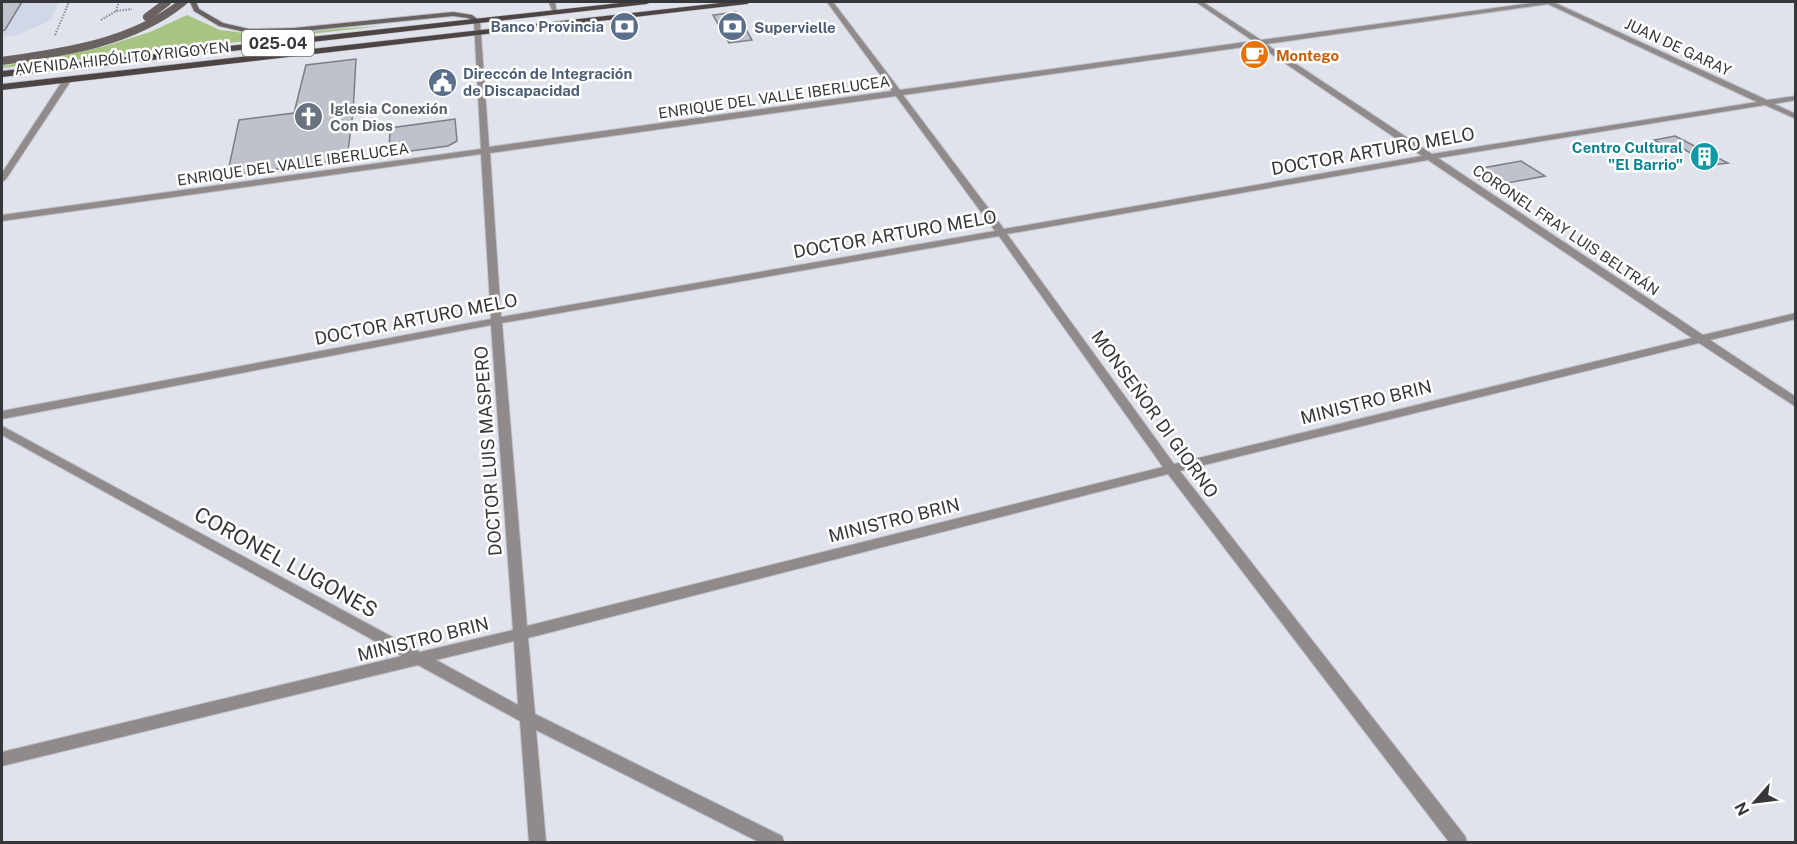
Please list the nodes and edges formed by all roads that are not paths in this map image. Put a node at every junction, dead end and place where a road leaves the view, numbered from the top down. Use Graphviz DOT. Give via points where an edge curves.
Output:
graph roads {
  1 [pos="167,2"];
  2 [pos="183,2"];
  3 [pos="193,2"];
  4 [pos="552,2"];
  5 [pos="647,2"];
  6 [pos="747,2"];
  7 [pos="830,2"];
  8 [pos="1199,2"];
  9 [pos="1549,2"];
  10 [pos="555,12"];
  11 [pos="477,21"];
  12 [pos="479,33"];
  13 [pos="1260,42"];
  14 [pos="2,54"];
  15 [pos="2,61"];
  16 [pos="2,74"];
  17 [pos="68,80"];
  18 [pos="2,87"];
  19 [pos="899,93"];
  20 [pos="1796,98"];
  21 [pos="1767,103"];
  22 [pos="1796,117"];
  23 [pos="483,152"];
  24 [pos="1431,157"];
  25 [pos="2,179"];
  26 [pos="2,218"];
  27 [pos="1001,232"];
  28 [pos="1796,316"];
  29 [pos="496,321"];
  30 [pos="1701,339"];
  31 [pos="1796,403"];
  32 [pos="2,415"];
  33 [pos="2,430"];
  34 [pos="1171,469"];
  35 [pos="520,634"];
  36 [pos="418,659"];
  37 [pos="528,718"];
  38 [pos="2,759"];
  39 [pos="537,843"];
  40 [pos="776,843"];
  41 [pos="1459,843"];
  1 -- 14 [label="main road, bridge" via="141,20 115,31"];
  2 -- 15 [label="main road, bridge" via="153,22 105,40"];
  3 -- 11 [label="main road" via="196,10 220,26 249,31 453,15 471,16"];
  4 -- 10 [label="street"];
  5 -- 10 [label="main road, AVENIDA HIPÓLITO YRIGOYEN / 025-04"];
  6 -- 12 [label="main road, AVENIDA HIPÓLITO YRIGOYEN / 025-04"];
  7 -- 19 [label="street, MONSEÑOR DI GIORNO"];
  8 -- 13 [label="street, CORONEL FRAY LUIS BELTRÁN"];
  9 -- 13 [label="street, ENRIQUE DEL VALLE IBERLUCEA"];
  9 -- 21 [label="street, JUAN DE GARAY"];
  10 -- 11 [label="main road, AVENIDA HIPÓLITO YRIGOYEN / 025-04"];
  11 -- 12 [label="street, DOCTOR LUIS MASPERO"];
  11 -- 16 [label="main road, AVENIDA HIPÓLITO YRIGOYEN / 025-04"];
  12 -- 17 [label="main road, AVENIDA HIPÓLITO YRIGOYEN / 025-04"];
  12 -- 23 [label="street, DOCTOR LUIS MASPERO"];
  13 -- 19 [label="street, ENRIQUE DEL VALLE IBERLUCEA"];
  13 -- 24 [label="street, CORONEL FRAY LUIS BELTRÁN"];
  17 -- 18 [label="main road, AVENIDA HIPÓLITO YRIGOYEN / 025-04"];
  17 -- 25 [label="street"];
  19 -- 23 [label="street, ENRIQUE DEL VALLE IBERLUCEA"];
  19 -- 27 [label="street, MONSEÑOR DI GIORNO"];
  20 -- 21 [label="street, DOCTOR ARTURO MELO"];
  21 -- 22 [label="street, JUAN DE GARAY"];
  21 -- 24 [label="street, DOCTOR ARTURO MELO"];
  23 -- 26 [label="street, ENRIQUE DEL VALLE IBERLUCEA"];
  23 -- 29 [label="street, DOCTOR LUIS MASPERO"];
  24 -- 27 [label="street, DOCTOR ARTURO MELO"];
  24 -- 30 [label="street, CORONEL FRAY LUIS BELTRÁN"];
  27 -- 29 [label="street, DOCTOR ARTURO MELO"];
  27 -- 34 [label="street, MONSEÑOR DI GIORNO"];
  28 -- 30 [label="street, MINISTRO BRIN"];
  29 -- 32 [label="street, DOCTOR ARTURO MELO"];
  29 -- 35 [label="street, DOCTOR LUIS MASPERO"];
  30 -- 31 [label="street, CORONEL FRAY LUIS BELTRÁN"];
  30 -- 34 [label="street, MINISTRO BRIN"];
  33 -- 36 [label="street, CORONEL LUGONES"];
  34 -- 35 [label="street, MINISTRO BRIN"];
  34 -- 41 [label="street, MONSEÑOR DI GIORNO"];
  35 -- 36 [label="street, MINISTRO BRIN"];
  35 -- 37 [label="street, DOCTOR LUIS MASPERO"];
  36 -- 37 [label="street, CORONEL LUGONES"];
  36 -- 38 [label="street, MINISTRO BRIN"];
  37 -- 39 [label="street, DOCTOR LUIS MASPERO"];
  37 -- 40 [label="street, CORONEL LUGONES"];
}
